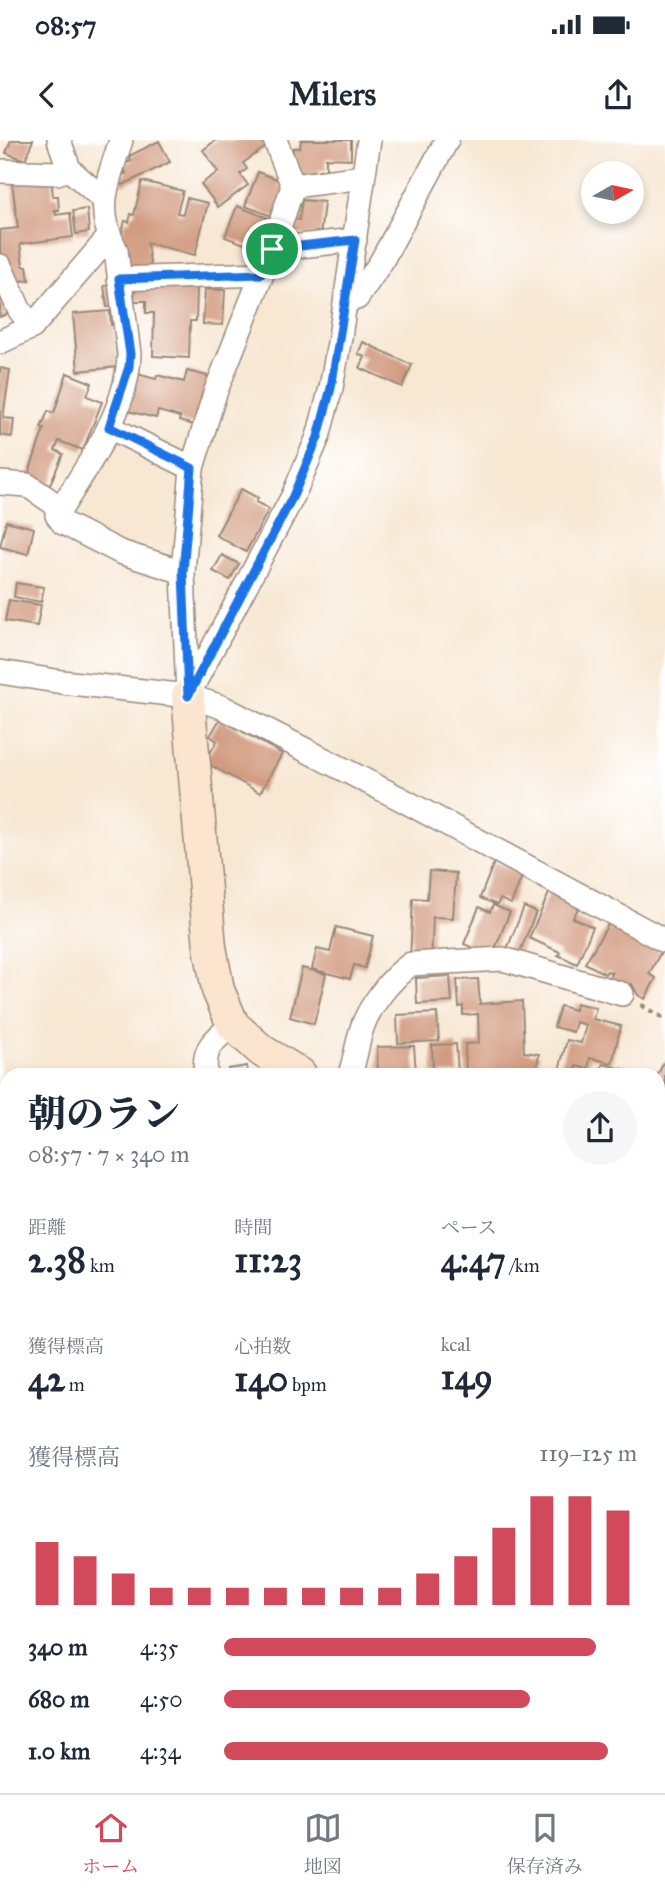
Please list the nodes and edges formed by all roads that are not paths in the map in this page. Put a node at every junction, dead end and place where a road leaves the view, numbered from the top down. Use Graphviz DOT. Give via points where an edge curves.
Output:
graph roads {
  1 [pos="59,140"];
  2 [pos="121,140"];
  3 [pos="275,140"];
  4 [pos="369,140"];
  5 [pos="447,140"];
  6 [pos="69,169"];
  7 [pos="0,171"];
  8 [pos="363,177"];
  9 [pos="293,186"];
  10 [pos="103,199"];
  11 [pos="109,237"];
  12 [pos="355,240"];
  13 [pos="272,249"];
  14 [pos="0,266"];
  15 [pos="261,274"];
  16 [pos="119,279"];
  17 [pos="346,301"];
  18 [pos="33,327"];
  19 [pos="0,342"];
  20 [pos="109,427"];
  21 [pos="192,468"];
  22 [pos="0,483"];
  23 [pos="61,508"];
  24 [pos="183,572"];
  25 [pos="0,672"];
  26 [pos="188,696"];
  27 [pos="665,941"];
  28 [pos="622,994"];
  29 [pos="233,1025"];
  30 [pos="205,1068"];
  31 [pos="290,1068"];
  32 [pos="352,1068"];
  1 -- 6 [label="street"];
  2 -- 10 [label="street"];
  3 -- 9 [label="street"];
  4 -- 8 [label="street"];
  5 -- 17 [label="street" via="381,262 357,298"];
  6 -- 7 [label="street" via="57,173"];
  6 -- 10 [label="street"];
  8 -- 9 [label="street"];
  8 -- 12 [label="street"];
  9 -- 13 [label="street"];
  10 -- 11 [label="street"];
  11 -- 16 [label="street" via="116,250"];
  11 -- 18 [label="street"];
  12 -- 13 [label="street"];
  12 -- 17 [label="street"];
  13 -- 15 [label="street"];
  14 -- 18 [label="street" via="19,309"];
  15 -- 16 [label="street"];
  15 -- 21 [label="street"];
  16 -- 20 [label="street" via="130,354"];
  17 -- 26 [label="street" via="318,437 293,496"];
  18 -- 19 [label="street"];
  20 -- 21 [label="street"];
  20 -- 23 [label="street"];
  21 -- 24 [label="street"];
  22 -- 23 [label="street" via="27,485"];
  23 -- 24 [label="street" via="57,515 63,523 120,552"];
  24 -- 26 [label="street"];
  25 -- 26 [label="street"];
  26 -- 27 [label="street" via="222,707"];
  26 -- 29 [label="street" via="210,947 218,990"];
  28 -- 32 [label="street" via="503,959 411,964 371,1009"];
  29 -- 30 [label="street" via="215,1039 204,1060"];
  29 -- 31 [label="street"];
}
